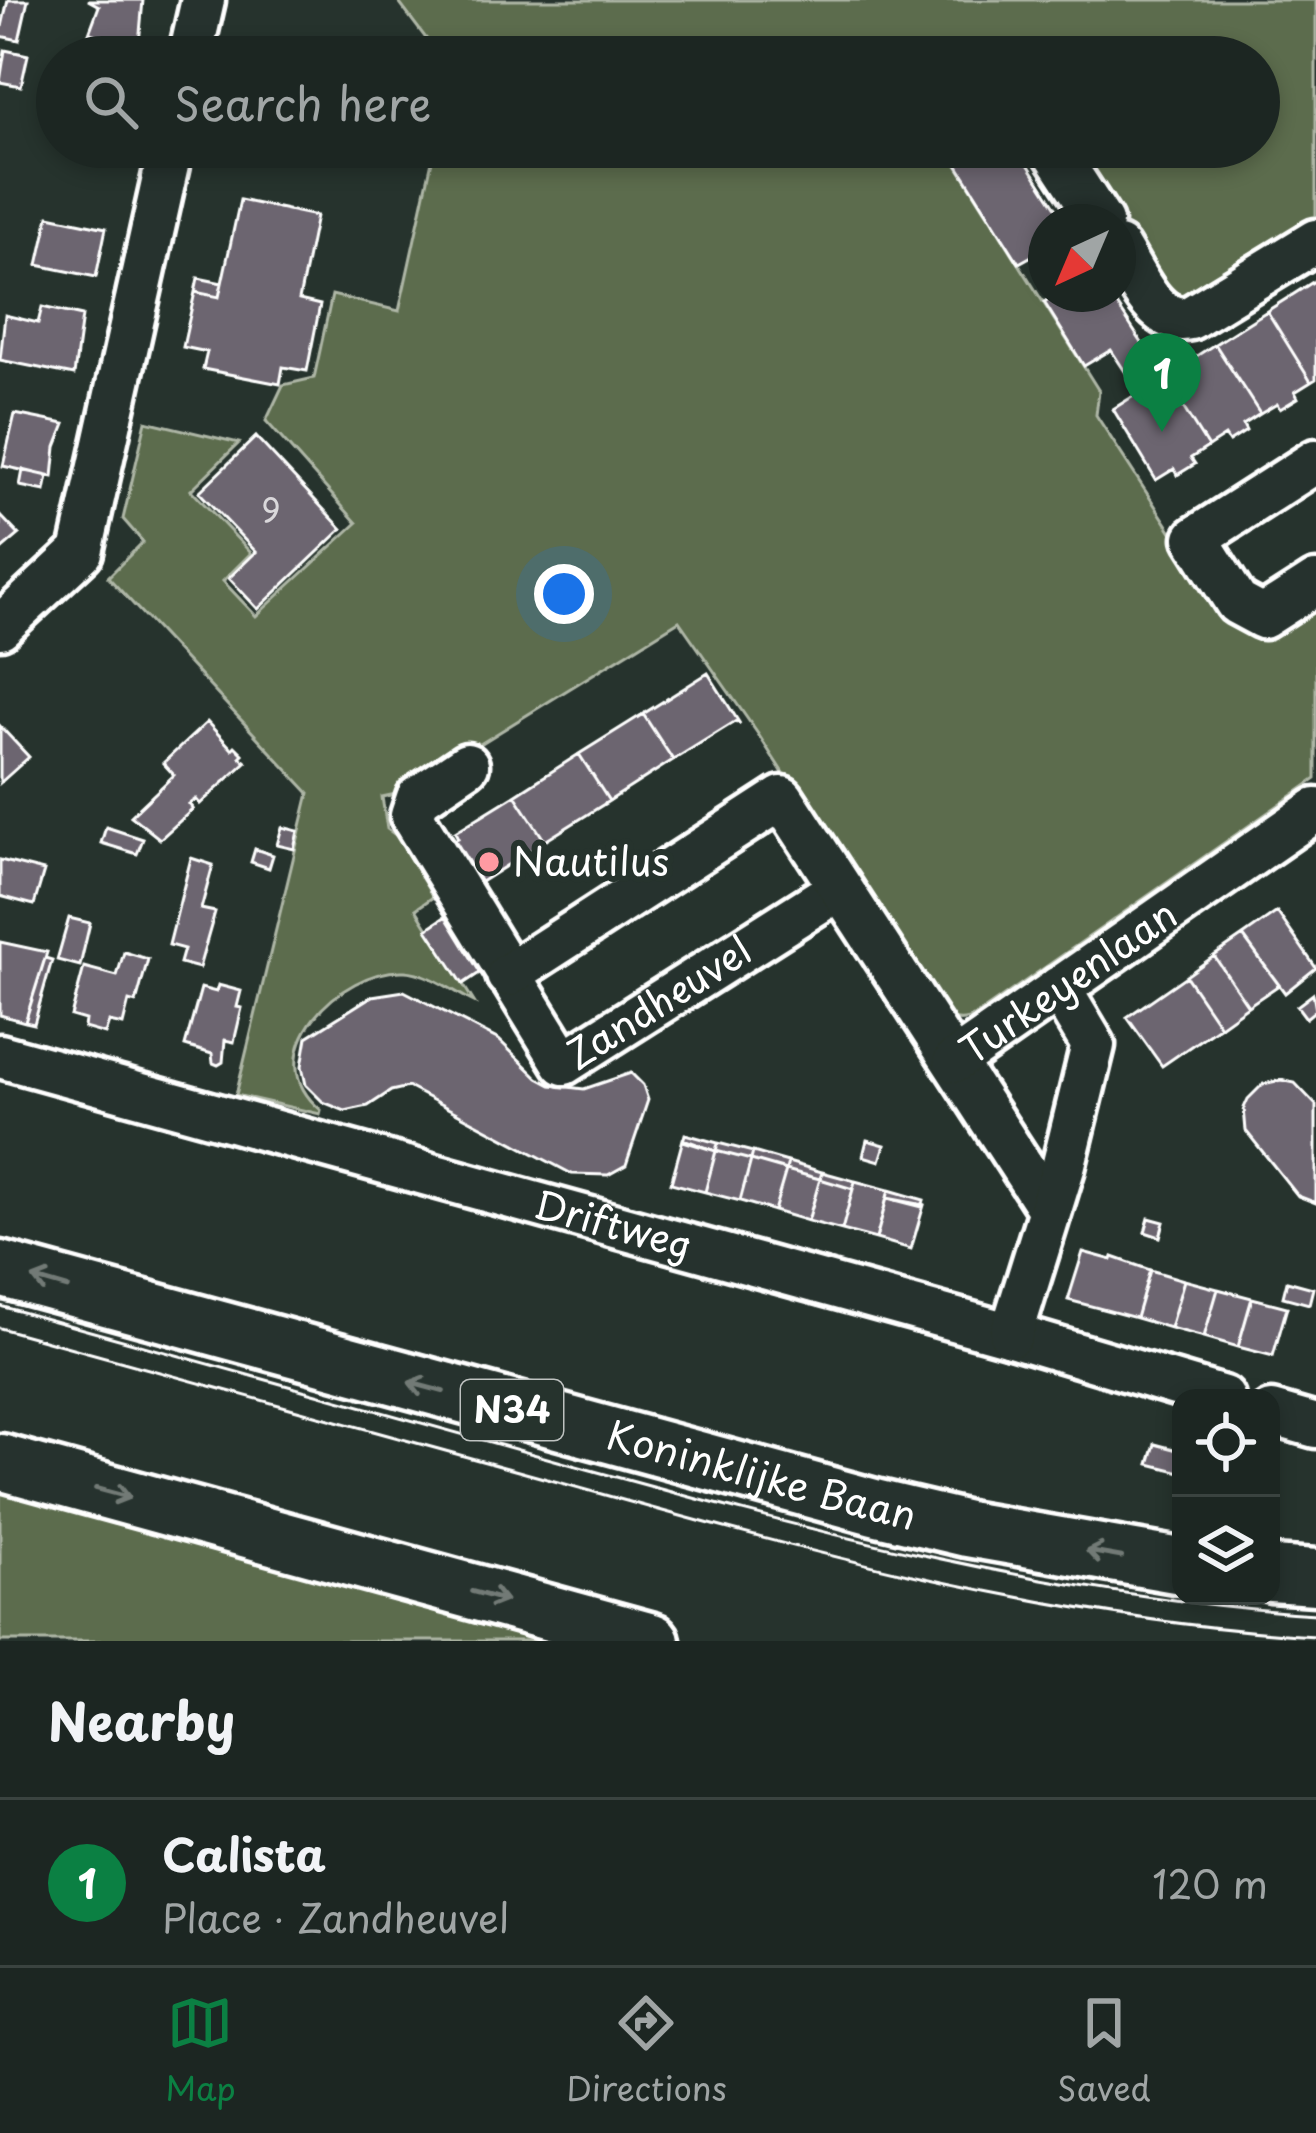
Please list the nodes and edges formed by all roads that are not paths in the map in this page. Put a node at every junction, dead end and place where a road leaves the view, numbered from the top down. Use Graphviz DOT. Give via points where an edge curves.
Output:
graph roads {
  1 [pos="203,0"];
  2 [pos="195,36"];
  3 [pos="165,168"];
  4 [pos="1066,168"];
  5 [pos="1089,204"];
  6 [pos="1316,241"];
  7 [pos="1136,276"];
  8 [pos="1316,461"];
  9 [pos="1316,583"];
  10 [pos="0,627"];
  11 [pos="467,765"];
  12 [pos="1316,811"];
  13 [pos="840,888"];
  14 [pos="508,975"];
  15 [pos="1059,988"];
  16 [pos="0,1056"];
  17 [pos="955,1061"];
  18 [pos="1048,1207"];
  19 [pos="0,1269"];
  20 [pos="1011,1335"];
  21 [pos="1192,1389"];
  22 [pos="1280,1416"];
  23 [pos="1316,1426"];
  24 [pos="0,1462"];
  25 [pos="1172,1564"];
  26 [pos="1280,1575"];
  27 [pos="1316,1577"];
  28 [pos="652,1641"];
  1 -- 2 [label="street"];
  3 -- 10 [label="street" via="81,552"];
  4 -- 5 [label="street"];
  6 -- 7 [label="street" via="1175,321 1161,314"];
  8 -- 9 [label="street" via="1196,538 1237,603 1263,617"];
  11 -- 14 [label="street, Zandheuvel" via="418,798 412,816"];
  12 -- 15 [label="street, Turkeyenlaan"];
  13 -- 14 [label="street, Zandheuvel" via="564,1063"];
  13 -- 14 [label="street" via="782,798"];
  13 -- 17 [label="street"];
  15 -- 17 [label="street, Turkeyenlaan"];
  15 -- 18 [label="street" via="1093,1045"];
  16 -- 20 [label="street, Driftweg"];
  17 -- 18 [label="street, Turkeyenlaan"];
  18 -- 20 [label="street"];
  25 -- 19 [label="main road, Koninklijke Baan / N34, one-way" via="874,1507"];
  20 -- 21 [label="street, Driftweg"];
  22 -- 23 [label="street"];
  24 -- 28 [label="main road, one-way"];
  26 -- 27 [label="main road"];
}
